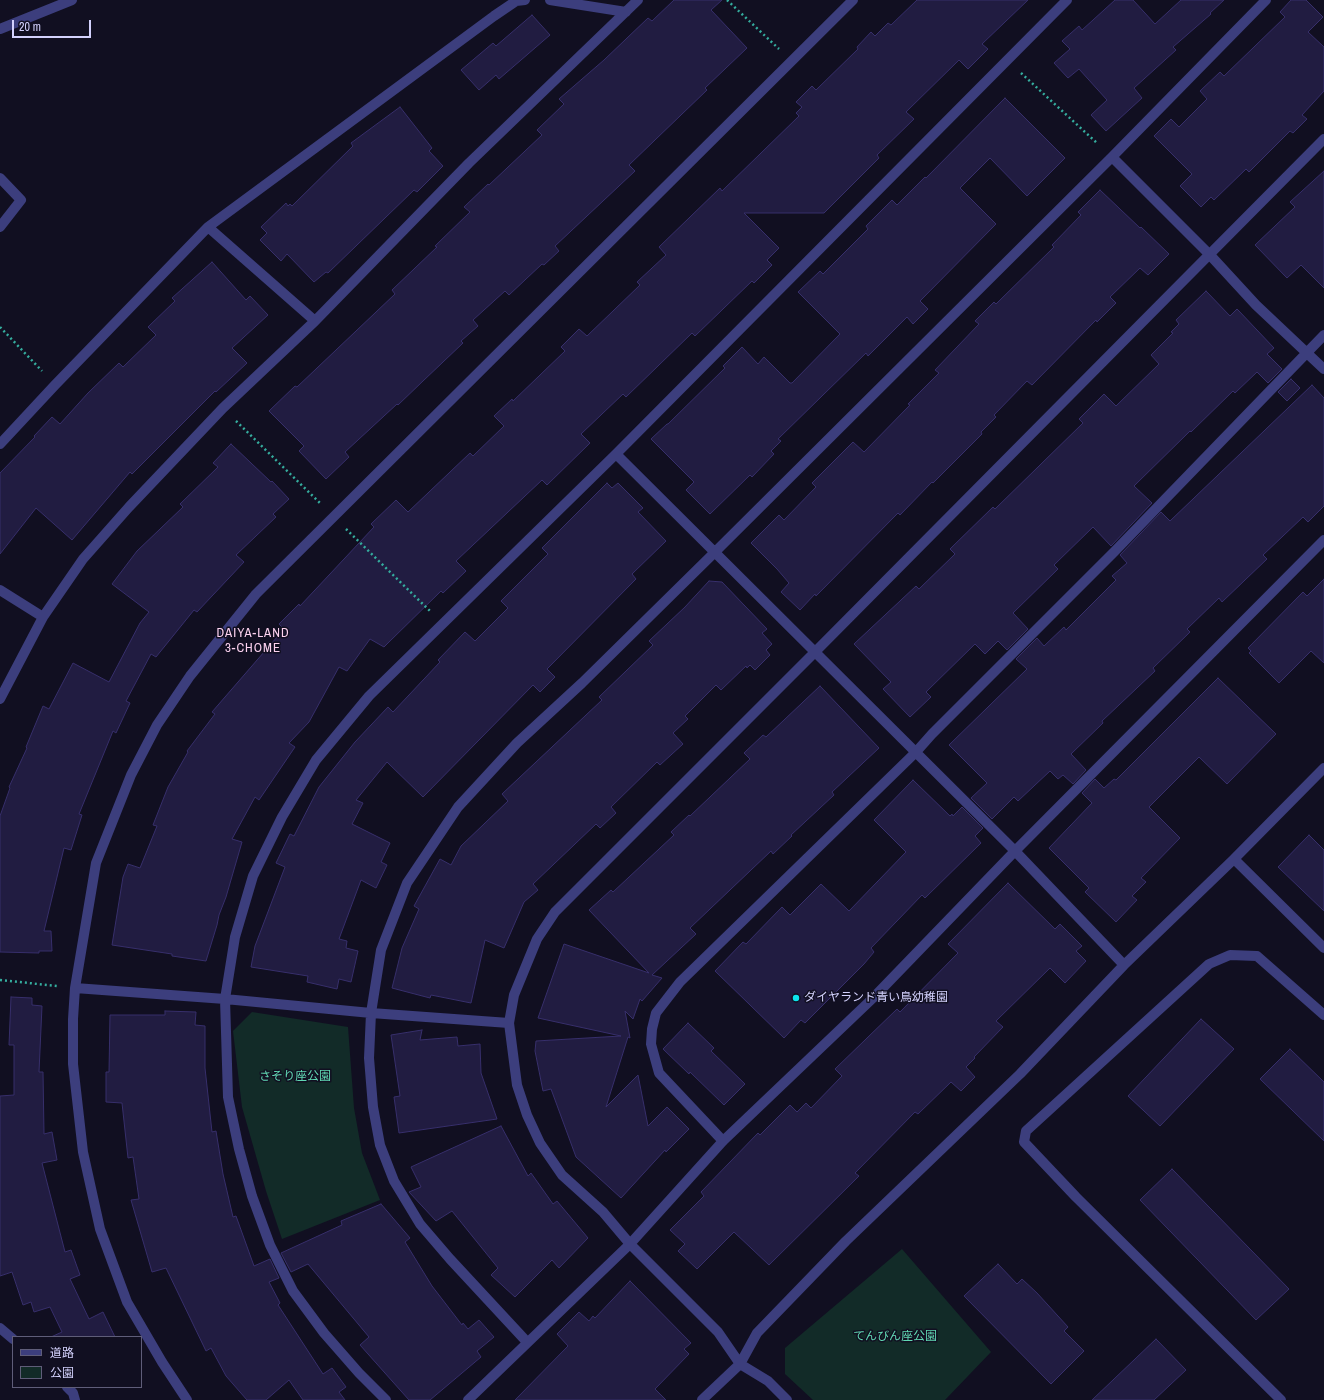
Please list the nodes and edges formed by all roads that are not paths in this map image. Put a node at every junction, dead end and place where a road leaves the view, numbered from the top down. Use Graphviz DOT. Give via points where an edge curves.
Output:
graph roads {
  1 [pos="72,0"];
  2 [pos="525,0"];
  3 [pos="550,0"];
  4 [pos="638,0"];
  5 [pos="854,0"];
  6 [pos="1067,0"];
  7 [pos="1266,0"];
  8 [pos="626,12"];
  9 [pos="0,29"];
  10 [pos="1324,139"];
  11 [pos="1112,157"];
  12 [pos="0,178"];
  13 [pos="0,227"];
  14 [pos="208,227"];
  15 [pos="1210,254"];
  16 [pos="315,321"];
  17 [pos="1324,335"];
  18 [pos="1306,353"];
  19 [pos="1324,369"];
  20 [pos="0,444"];
  21 [pos="616,454"];
  22 [pos="1324,540"];
  23 [pos="714,553"];
  24 [pos="0,590"];
  25 [pos="42,617"];
  26 [pos="815,652"];
  27 [pos="0,699"];
  28 [pos="916,752"];
  29 [pos="1324,768"];
  30 [pos="1015,851"];
  31 [pos="1234,859"];
  32 [pos="1324,948"];
  33 [pos="1124,965"];
  34 [pos="75,988"];
  35 [pos="225,999"];
  36 [pos="371,1013"];
  37 [pos="1324,1015"];
  38 [pos="509,1023"];
  39 [pos="723,1141"];
  40 [pos="630,1244"];
  41 [pos="0,1328"];
  42 [pos="12,1338"];
  43 [pos="527,1342"];
  44 [pos="740,1364"];
  45 [pos="68,1388"];
  46 [pos="75,1400"];
  47 [pos="187,1400"];
  48 [pos="386,1400"];
  49 [pos="468,1400"];
  50 [pos="702,1400"];
  51 [pos="787,1400"];
  52 [pos="1281,1400"];
  1 -- 9 [label="street"];
  2 -- 14 [label="street" via="516,1 494,16"];
  3 -- 8 [label="street"];
  4 -- 8 [label="street"];
  5 -- 34 [label="street" via="256,594 190,676 157,725 131,775 96,863"];
  6 -- 21 [label="street"];
  7 -- 11 [label="street"];
  8 -- 16 [label="street" via="469,163"];
  10 -- 15 [label="street"];
  11 -- 15 [label="street"];
  11 -- 23 [label="street"];
  12 -- 13 [label="street" via="21,200"];
  14 -- 16 [label="street"];
  14 -- 20 [label="street"];
  15 -- 18 [label="street" via="1256,305"];
  15 -- 26 [label="street"];
  16 -- 25 [label="street" via="223,408 129,507 83,559"];
  17 -- 18 [label="street"];
  18 -- 19 [label="street"];
  18 -- 28 [label="street"];
  21 -- 23 [label="street"];
  21 -- 35 [label="street" via="369,696 316,760 282,817 253,876 235,938"];
  22 -- 30 [label="street"];
  23 -- 26 [label="street"];
  23 -- 36 [label="street" via="517,743 458,807 407,883 381,950"];
  24 -- 25 [label="street"];
  25 -- 27 [label="street"];
  26 -- 28 [label="street"];
  26 -- 38 [label="street" via="555,912 534,945 514,995"];
  28 -- 30 [label="street"];
  28 -- 39 [label="street" via="680,982 656,1013 651,1044 659,1073"];
  29 -- 31 [label="street"];
  30 -- 33 [label="street"];
  30 -- 39 [label="street" via="872,998"];
  31 -- 32 [label="street"];
  31 -- 33 [label="street"];
  33 -- 44 [label="street" via="1020,1074 846,1241 757,1333"];
  34 -- 35 [label="street"];
  34 -- 47 [label="street" via="74,1064 83,1152 100,1229 127,1302"];
  35 -- 36 [label="street"];
  35 -- 48 [label="street" via="228,1097 252,1196 270,1244 292,1291 324,1334"];
  36 -- 38 [label="street"];
  36 -- 43 [label="street" via="369,1058 373,1107 380,1145 394,1181 420,1224"];
  37 -- 52 [label="street" via="1258,956 1230,955 1209,964 1026,1131 1024,1142"];
  38 -- 40 [label="street" via="517,1085 540,1143 562,1175 603,1212"];
  39 -- 40 [label="street"];
  40 -- 43 [label="street"];
  40 -- 44 [label="street" via="718,1332"];
  41 -- 42 [label="street"];
  43 -- 49 [label="street"];
  44 -- 50 [label="street"];
  44 -- 51 [label="street" via="768,1381"];
  45 -- 46 [label="street" via="74,1393"];
}
